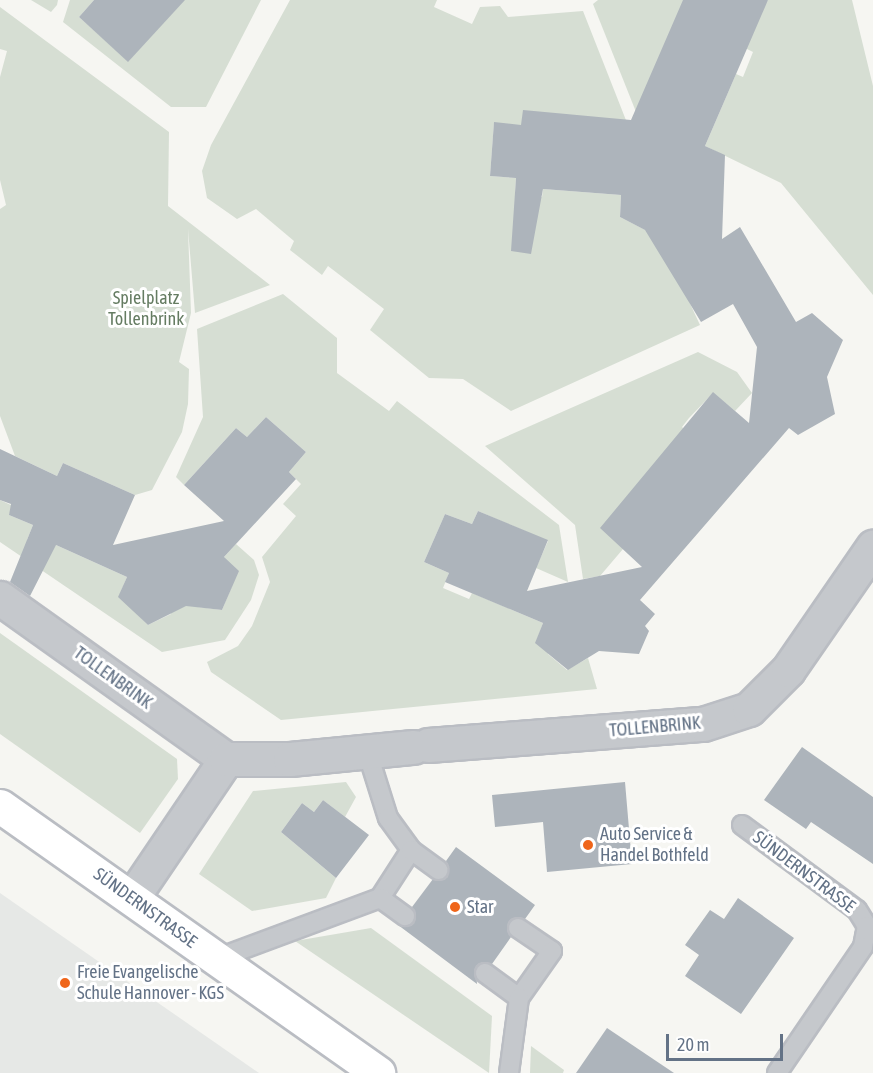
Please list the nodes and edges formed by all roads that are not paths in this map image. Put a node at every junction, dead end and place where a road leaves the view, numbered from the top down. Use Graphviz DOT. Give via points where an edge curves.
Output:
graph roads {
  1 [pos="873,548"];
  2 [pos="0,598"];
  3 [pos="367,751"];
  4 [pos="226,759"];
  5 [pos="0,806"];
  6 [pos="742,825"];
  7 [pos="411,850"];
  8 [pos="439,870"];
  9 [pos="380,897"];
  10 [pos="132,898"];
  11 [pos="405,916"];
  12 [pos="518,928"];
  13 [pos="216,959"];
  14 [pos="485,973"];
  15 [pos="519,998"];
  16 [pos="378,1073"];
  17 [pos="509,1073"];
  18 [pos="777,1073"];
  1 -- 3 [label="street, TOLLENBRINK" via="788,670 749,709 703,724"];
  2 -- 4 [label="street, TOLLENBRINK"];
  3 -- 4 [label="street, TOLLENBRINK"];
  3 -- 7 [label="lane" via="388,818"];
  4 -- 10 [label="street"];
  5 -- 10 [label="street, SÜNDERNSTRASSE"];
  6 -- 18 [label="lane, SÜNDERNSTRASSE" via="857,910 867,926 863,947"];
  7 -- 8 [label="lane"];
  7 -- 9 [label="lane"];
  9 -- 11 [label="lane"];
  9 -- 13 [label="lane"];
  10 -- 13 [label="street, SÜNDERNSTRASSE"];
  12 -- 15 [label="lane" via="552,951"];
  13 -- 16 [label="street, SÜNDERNSTRASSE"];
  14 -- 15 [label="lane"];
  15 -- 17 [label="lane"];
}
